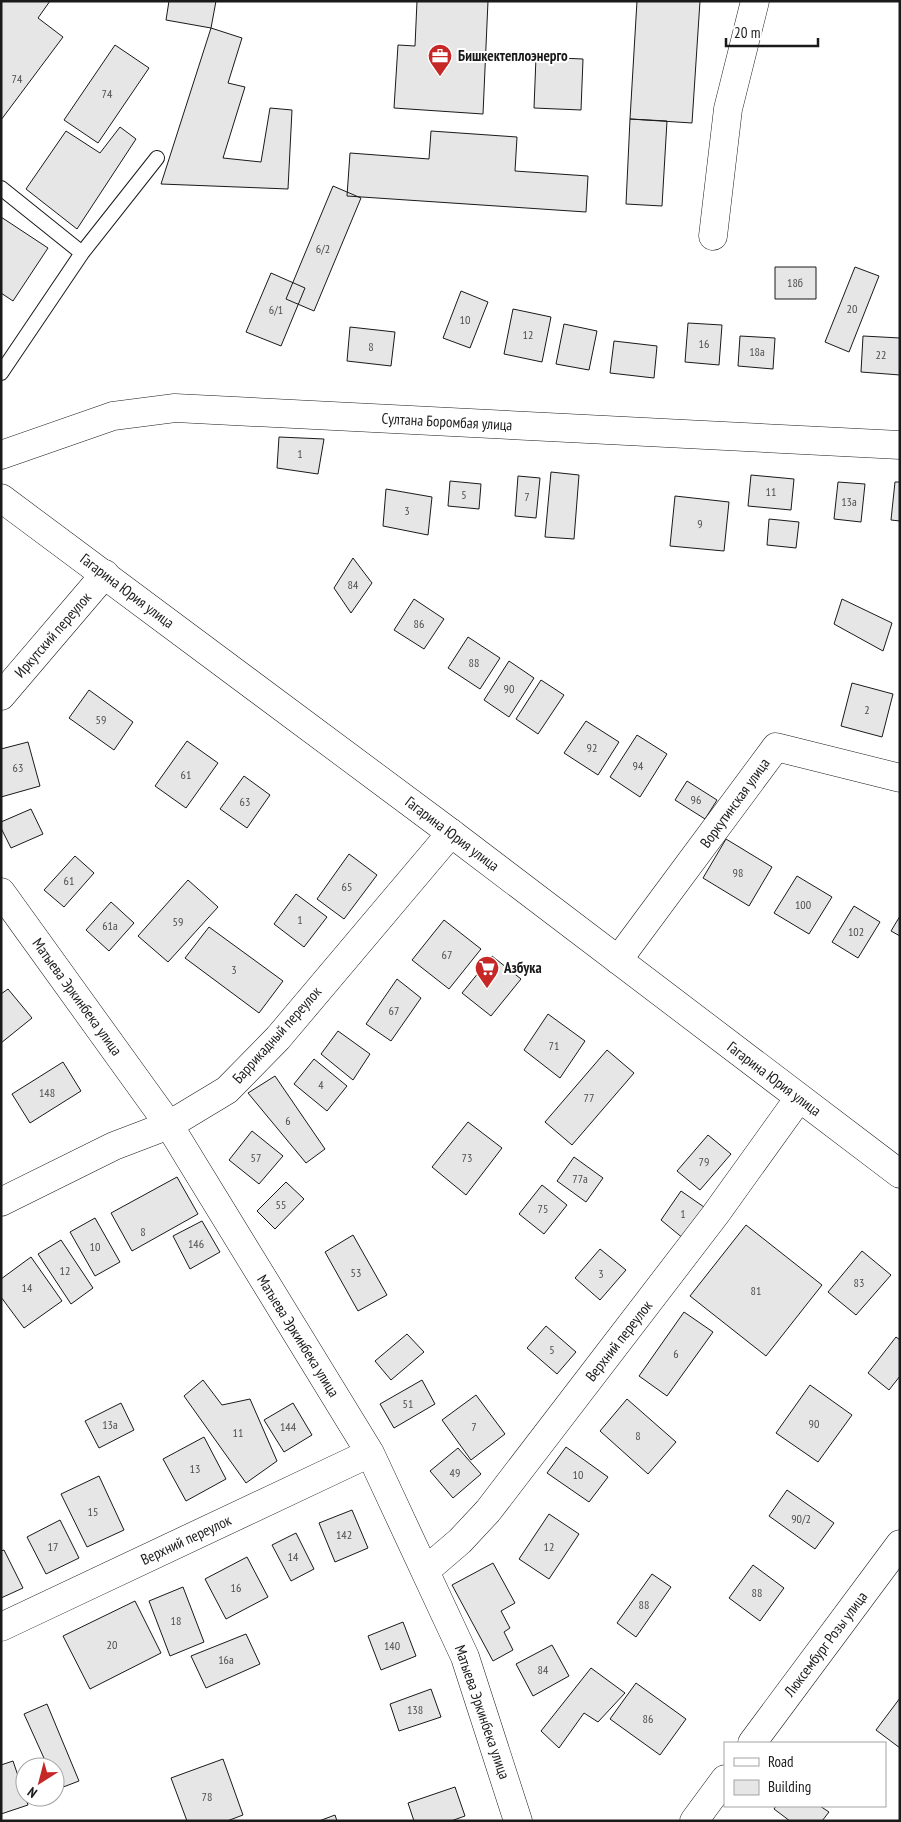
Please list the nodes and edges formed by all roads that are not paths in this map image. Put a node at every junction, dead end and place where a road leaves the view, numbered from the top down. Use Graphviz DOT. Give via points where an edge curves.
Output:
graph roads {
  1 [pos="755,1"];
  2 [pos="157,158"];
  3 [pos="1,188"];
  4 [pos="713,236"];
  5 [pos="82,253"];
  6 [pos="1,373"];
  7 [pos="900,445"];
  8 [pos="1,455"];
  9 [pos="1,498"];
  10 [pos="105,574"];
  11 [pos="1,696"];
  12 [pos="900,778"];
  13 [pos="451,833"];
  14 [pos="1,892"];
  15 [pos="618,960"];
  16 [pos="799,1098"];
  17 [pos="169,1126"];
  18 [pos="900,1174"];
  19 [pos="1,1202"];
  20 [pos="370,1454"];
  21 [pos="900,1544"];
  22 [pos="425,1571"];
  23 [pos="1,1627"];
  24 [pos="753,1742"];
  25 [pos="724,1780"];
  26 [pos="518,1821"];
  27 [pos="694,1821"];
  1 -- 4 [label="street" via="728,110"];
  2 -- 5 [label="lane"];
  3 -- 5 [label="lane"];
  5 -- 6 [label="lane"];
  7 -- 8 [label="street, Султана Боромбая улица" via="175,408 113,416"];
  9 -- 10 [label="street, Гагарина Юрия улица"];
  10 -- 11 [label="street, Иркутский переулок"];
  10 -- 13 [label="street, Гагарина Юрия улица"];
  12 -- 15 [label="street, Воркутинская улица" via="776,747"];
  13 -- 15 [label="street, Гагарина Юрия улица"];
  13 -- 17 [label="street, Баррикадный переулок" via="254,1065 227,1090"];
  14 -- 17 [label="street, Матыева Эркинбека улица"];
  15 -- 16 [label="street, Гагарина Юрия улица"];
  16 -- 18 [label="street, Гагарина Юрия улица"];
  16 -- 22 [label="street, Верхний переулок" via="716,1215 488,1511"];
  17 -- 19 [label="street, Баррикадный переулок" via="114,1146"];
  17 -- 20 [label="street, Матыева Эркинбека улица"];
  20 -- 22 [label="street, Матыева Эркинбека улица"];
  20 -- 23 [label="street, Верхний переулок"];
  21 -- 24 [label="street, Люксембург Розы улица"];
  22 -- 26 [label="street, Матыева Эркинбека улица" via="465,1657"];
  25 -- 27 [label="street"];
}
